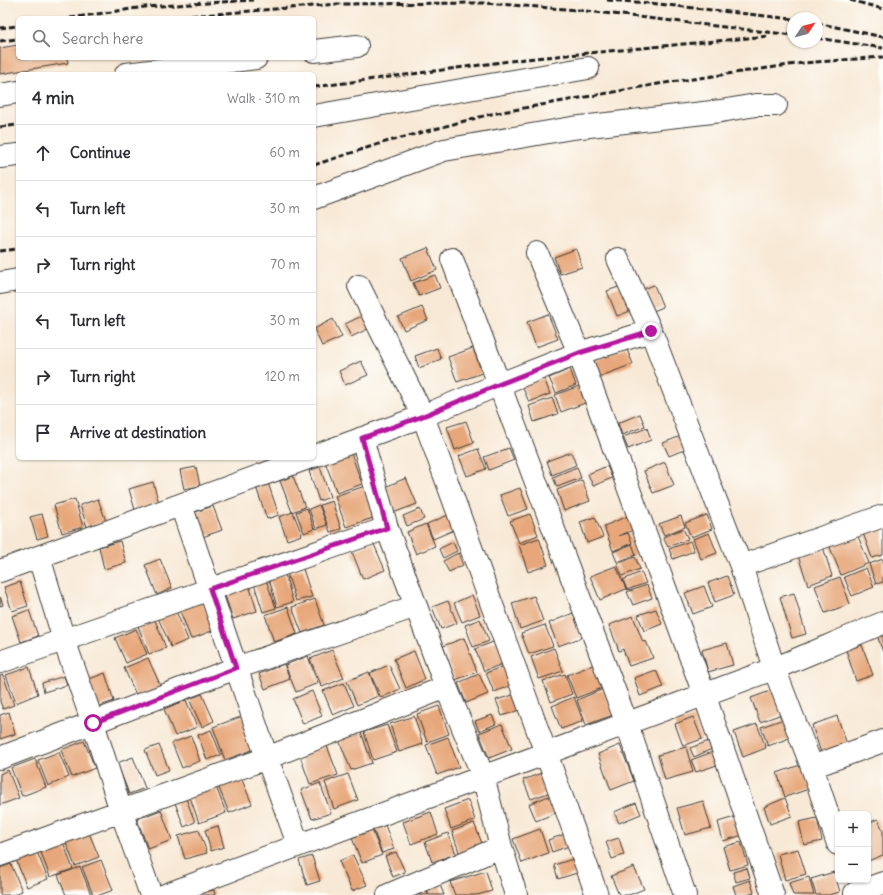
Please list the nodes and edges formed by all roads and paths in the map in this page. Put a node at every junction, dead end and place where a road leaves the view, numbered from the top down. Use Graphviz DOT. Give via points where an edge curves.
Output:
graph roads {
  1 [pos="357,46"];
  2 [pos="316,51"];
  3 [pos="240,60"];
  4 [pos="588,68"];
  5 [pos="142,72"];
  6 [pos="16,92"];
  7 [pos="0,95"];
  8 [pos="776,105"];
  9 [pos="316,116"];
  10 [pos="16,155"];
  11 [pos="0,157"];
  12 [pos="316,197"];
  13 [pos="537,253"];
  14 [pos="452,259"];
  15 [pos="618,259"];
  16 [pos="16,280"];
  17 [pos="0,283"];
  18 [pos="359,286"];
  19 [pos="651,331"];
  20 [pos="579,353"];
  21 [pos="500,384"];
  22 [pos="423,416"];
  23 [pos="362,438"];
  24 [pos="316,455"];
  25 [pos="303,460"];
  26 [pos="181,505"];
  27 [pos="883,516"];
  28 [pos="387,528"];
  29 [pos="39,557"];
  30 [pos="741,566"];
  31 [pos="0,571"];
  32 [pos="210,589"];
  33 [pos="416,606"];
  34 [pos="883,622"];
  35 [pos="64,640"];
  36 [pos="0,662"];
  37 [pos="236,668"];
  38 [pos="774,668"];
  39 [pos="446,687"];
  40 [pos="704,694"];
  41 [pos="93,723"];
  42 [pos="627,724"];
  43 [pos="883,741"];
  44 [pos="546,753"];
  45 [pos="0,758"];
  46 [pos="267,758"];
  47 [pos="812,767"];
  48 [pos="483,776"];
  49 [pos="121,811"];
  50 [pos="835,835"];
  51 [pos="298,844"];
  52 [pos="501,846"];
  53 [pos="0,855"];
  54 [pos="883,883"];
  55 [pos="853,890"];
  56 [pos="151,895"];
  57 [pos="166,895"];
  58 [pos="388,895"];
  59 [pos="516,895"];
  60 [pos="597,895"];
  61 [pos="685,895"];
  62 [pos="773,895"];
  1 -- 2 [label="street"];
  3 -- 5 [label="street"];
  4 -- 9 [label="street"];
  6 -- 7 [label="street"];
  8 -- 12 [label="street" via="756,105 572,128 444,150"];
  10 -- 11 [label="street"];
  13 -- 20 [label="street"];
  14 -- 21 [label="street"];
  15 -- 19 [label="street"];
  16 -- 17 [label="street"];
  18 -- 22 [label="street"];
  19 -- 20 [label="street"];
  19 -- 30 [label="street"];
  20 -- 21 [label="street"];
  20 -- 40 [label="street"];
  21 -- 22 [label="street"];
  21 -- 42 [label="street"];
  22 -- 23 [label="street"];
  22 -- 44 [label="street"];
  23 -- 24 [label="street"];
  23 -- 28 [label="street"];
  25 -- 26 [label="street"];
  26 -- 29 [label="street"];
  26 -- 32 [label="street"];
  27 -- 30 [label="street"];
  28 -- 32 [label="street"];
  28 -- 33 [label="street"];
  29 -- 31 [label="street"];
  29 -- 35 [label="street"];
  30 -- 38 [label="street"];
  32 -- 35 [label="street"];
  32 -- 37 [label="street"];
  33 -- 37 [label="street"];
  33 -- 39 [label="street"];
  34 -- 38 [label="street"];
  35 -- 36 [label="street"];
  35 -- 41 [label="street"];
  37 -- 41 [label="street"];
  37 -- 46 [label="street"];
  38 -- 40 [label="street"];
  38 -- 47 [label="street"];
  39 -- 46 [label="street"];
  39 -- 48 [label="street"];
  40 -- 42 [label="street"];
  40 -- 62 [label="street"];
  41 -- 45 [label="street"];
  41 -- 49 [label="street"];
  42 -- 44 [label="street"];
  42 -- 61 [label="street"];
  43 -- 47 [label="street"];
  44 -- 48 [label="street"];
  44 -- 60 [label="street"];
  46 -- 49 [label="street"];
  46 -- 51 [label="street"];
  47 -- 50 [label="street"];
  48 -- 51 [label="street"];
  48 -- 52 [label="street"];
  49 -- 53 [label="street"];
  49 -- 56 [label="street"];
  51 -- 57 [label="street"];
  52 -- 58 [label="street"];
  52 -- 59 [label="street"];
  54 -- 55 [label="street"];
}
